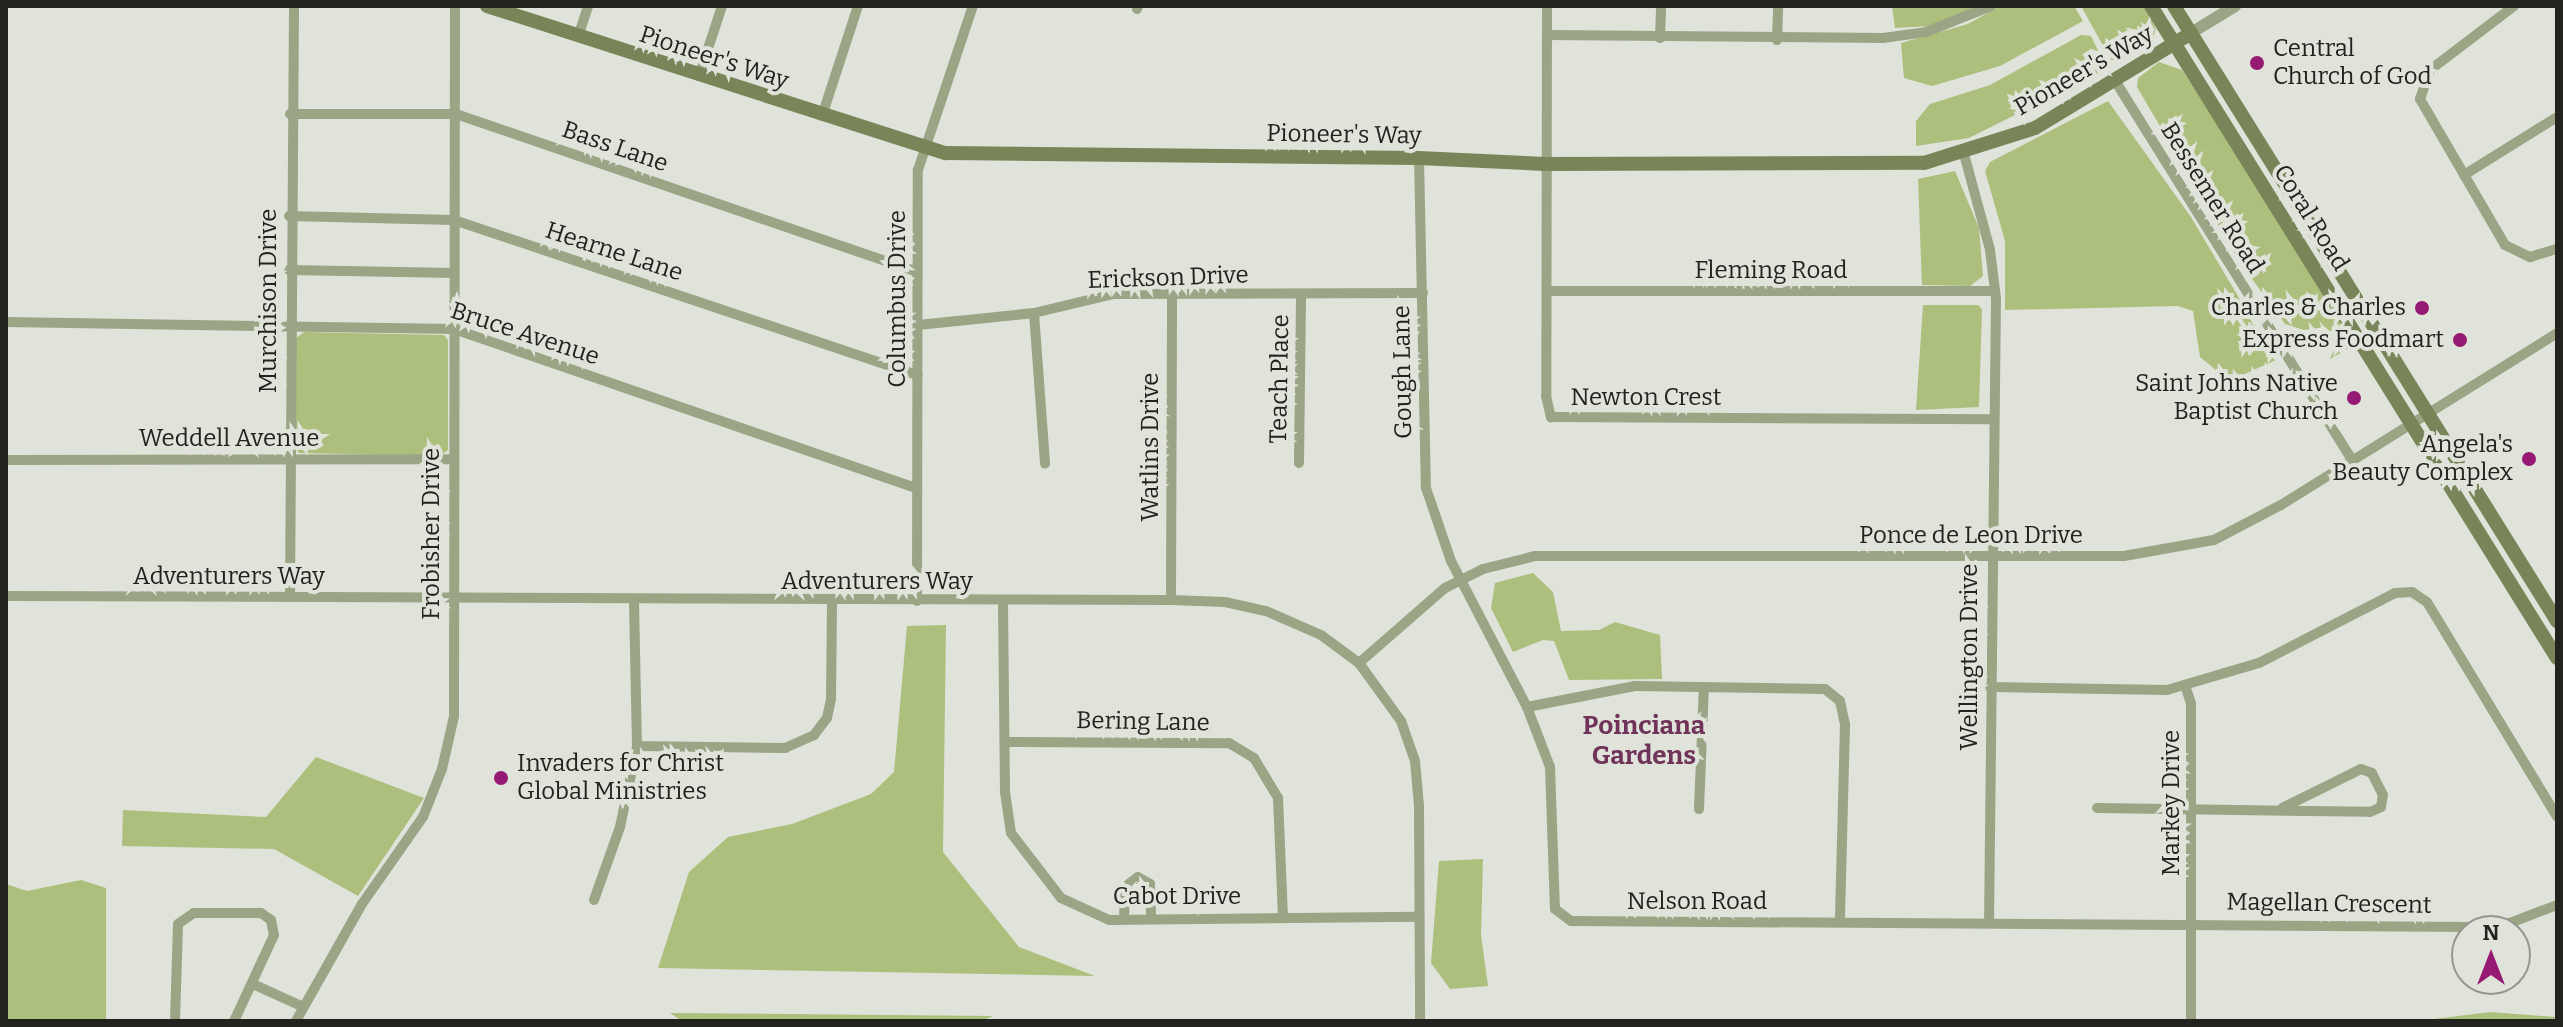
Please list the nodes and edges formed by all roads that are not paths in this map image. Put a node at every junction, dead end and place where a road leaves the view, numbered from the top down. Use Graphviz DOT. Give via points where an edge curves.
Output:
graph roads {
  1 [pos="294,6"];
  2 [pos="455,6"];
  3 [pos="487,6"];
  4 [pos="588,6"];
  5 [pos="722,6"];
  6 [pos="858,6"];
  7 [pos="973,6"];
  8 [pos="1547,6"];
  9 [pos="1661,6"];
  10 [pos="1778,6"];
  11 [pos="1991,6"];
  12 [pos="2151,6"];
  13 [pos="2174,6"];
  14 [pos="2235,6"];
  15 [pos="2514,6"];
  16 [pos="2191,33"];
  17 [pos="1547,35"];
  18 [pos="578,37"];
  19 [pos="1660,38"];
  20 [pos="1777,40"];
  21 [pos="2175,43"];
  22 [pos="699,76"];
  23 [pos="2114,79"];
  24 [pos="290,114"];
  25 [pos="456,114"];
  26 [pos="822,116"];
  27 [pos="2557,117"];
  28 [pos="926,149"];
  29 [pos="1964,154"];
  30 [pos="1419,158"];
  31 [pos="1545,164"];
  32 [pos="2280,173"];
  33 [pos="2464,175"];
  34 [pos="2263,184"];
  35 [pos="289,216"];
  36 [pos="454,220"];
  37 [pos="2557,249"];
  38 [pos="289,270"];
  39 [pos="918,272"];
  40 [pos="454,273"];
  41 [pos="1547,291"];
  42 [pos="1995,291"];
  43 [pos="1423,293"];
  44 [pos="1172,295"];
  45 [pos="1301,295"];
  46 [pos="2361,302"];
  47 [pos="1034,313"];
  48 [pos="2345,313"];
  49 [pos="6,322"];
  50 [pos="289,325"];
  51 [pos="918,325"];
  52 [pos="454,329"];
  53 [pos="2557,333"];
  54 [pos="918,375"];
  55 [pos="2429,410"];
  56 [pos="1993,419"];
  57 [pos="2413,420"];
  58 [pos="287,459"];
  59 [pos="451,459"];
  60 [pos="6,460"];
  61 [pos="2352,460"];
  62 [pos="1299,463"];
  63 [pos="1045,464"];
  64 [pos="917,488"];
  65 [pos="2493,513"];
  66 [pos="2475,522"];
  67 [pos="1990,556"];
  68 [pos="1462,579"];
  69 [pos="6,596"];
  70 [pos="290,597"];
  71 [pos="450,598"];
  72 [pos="1171,600"];
  73 [pos="634,601"];
  74 [pos="917,601"];
  75 [pos="832,602"];
  76 [pos="1003,602"];
  77 [pos="2557,621"];
  78 [pos="2557,658"];
  79 [pos="1359,663"];
  80 [pos="2185,685"];
  81 [pos="1704,687"];
  82 [pos="1990,687"];
  83 [pos="1527,707"];
  84 [pos="1005,742"];
  85 [pos="637,746"];
  86 [pos="2097,808"];
  87 [pos="2192,808"];
  88 [pos="2282,808"];
  89 [pos="1699,809"];
  90 [pos="2557,817"];
  91 [pos="594,900"];
  92 [pos="2557,905"];
  93 [pos="1283,917"];
  94 [pos="1419,917"];
  95 [pos="1124,919"];
  96 [pos="1151,919"];
  97 [pos="1840,922"];
  98 [pos="2193,922"];
  99 [pos="1989,923"];
  100 [pos="253,984"];
  101 [pos="301,1006"];
  102 [pos="175,1021"];
  103 [pos="234,1021"];
  104 [pos="296,1021"];
  105 [pos="1420,1021"];
  106 [pos="2191,1021"];
  1 -- 24 [label="street, Murchison Drive"];
  2 -- 25 [label="street, Frobisher Drive"];
  3 -- 18 [label="main road, Pioneer's Way"];
  4 -- 18 [label="street"];
  5 -- 22 [label="street"];
  6 -- 26 [label="street"];
  7 -- 28 [label="street, Columbus Drive"];
  8 -- 17 [label="street, Newton Crest"];
  9 -- 19 [label="street"];
  10 -- 20 [label="street"];
  11 -- 20 [label="street" via="1926,32"];
  12 -- 21 [label="main road, Coral Road"];
  13 -- 16 [label="main road, Coral Road"];
  14 -- 16 [label="street"];
  15 -- 33 [label="street" via="2430,70 2421,85 2425,115"];
  16 -- 21 [label="main road, Pioneer's Way"];
  16 -- 32 [label="main road, Coral Road"];
  17 -- 19 [label="street"];
  17 -- 31 [label="street, Newton Crest"];
  18 -- 22 [label="main road, Pioneer's Way"];
  19 -- 20 [label="street"];
  21 -- 23 [label="main road, Pioneer's Way"];
  21 -- 34 [label="main road, Coral Road"];
  22 -- 26 [label="main road, Pioneer's Way"];
  23 -- 29 [label="main road, Pioneer's Way" via="2035,128"];
  23 -- 61 [label="street, Bessemer Road"];
  24 -- 25 [label="street, Bass Lane"];
  24 -- 35 [label="street, Murchison Drive"];
  25 -- 36 [label="street, Frobisher Drive"];
  25 -- 39 [label="street, Bass Lane"];
  26 -- 28 [label="main road, Pioneer's Way"];
  27 -- 33 [label="street"];
  28 -- 30 [label="main road, Pioneer's Way"];
  28 -- 39 [label="street, Columbus Drive" via="918,170"];
  29 -- 31 [label="main road, Pioneer's Way" via="1886,167"];
  29 -- 42 [label="street, Wellington Drive" via="1990,250"];
  30 -- 31 [label="main road, Pioneer's Way"];
  30 -- 43 [label="street, Gough Lane"];
  31 -- 41 [label="street, Newton Crest"];
  32 -- 34 [label="main road"];
  32 -- 46 [label="main road, Coral Road"];
  33 -- 37 [label="street" via="2505,245 2530,257"];
  34 -- 48 [label="main road, Coral Road"];
  35 -- 36 [label="street, Hearne Lane"];
  35 -- 38 [label="street, Murchison Drive"];
  36 -- 40 [label="street, Frobisher Drive"];
  36 -- 54 [label="street, Hearne Lane"];
  38 -- 40 [label="street"];
  38 -- 50 [label="street, Murchison Drive"];
  39 -- 51 [label="street, Columbus Drive"];
  40 -- 52 [label="street, Frobisher Drive"];
  41 -- 42 [label="street, Fleming Road"];
  41 -- 56 [label="street, Newton Crest" via="1546,396 1551,417"];
  42 -- 56 [label="street, Wellington Drive"];
  43 -- 45 [label="street, Erickson Drive"];
  43 -- 68 [label="street, Gough Lane" via="1426,488"];
  44 -- 45 [label="street, Erickson Drive"];
  44 -- 47 [label="street, Erickson Drive" via="1113,294"];
  44 -- 72 [label="street, Watlins Drive"];
  45 -- 62 [label="street, Teach Place"];
  46 -- 48 [label="main road"];
  46 -- 55 [label="main road, Coral Road"];
  47 -- 51 [label="street, Erickson Drive"];
  47 -- 63 [label="street"];
  48 -- 57 [label="main road, Coral Road"];
  49 -- 50 [label="street, Bruce Avenue"];
  50 -- 52 [label="street, Bruce Avenue"];
  50 -- 58 [label="street, Murchison Drive"];
  51 -- 54 [label="street, Columbus Drive"];
  52 -- 59 [label="street, Frobisher Drive"];
  52 -- 64 [label="street, Bruce Avenue"];
  53 -- 55 [label="street, Ponce de Leon Drive"];
  54 -- 64 [label="street, Columbus Drive"];
  55 -- 57 [label="street, Ponce de Leon Drive"];
  55 -- 65 [label="main road, Coral Road"];
  56 -- 67 [label="street, Wellington Drive"];
  57 -- 61 [label="street, Ponce de Leon Drive"];
  57 -- 66 [label="main road, Coral Road"];
  58 -- 59 [label="street, Weddell Avenue"];
  58 -- 60 [label="street, Weddell Avenue"];
  58 -- 70 [label="street, Murchison Drive"];
  59 -- 71 [label="street, Frobisher Drive"];
  61 -- 67 [label="street, Ponce de Leon Drive" via="2214,540 2124,556"];
  64 -- 74 [label="street, Columbus Drive"];
  65 -- 66 [label="main road"];
  65 -- 77 [label="main road, Coral Road"];
  66 -- 78 [label="main road, Coral Road"];
  67 -- 68 [label="street, Ponce de Leon Drive" via="1548,555"];
  67 -- 82 [label="street, Wellington Drive"];
  68 -- 79 [label="street, Ponce de Leon Drive" via="1423,603"];
  68 -- 83 [label="street, Nelson Road"];
  69 -- 70 [label="street, Adventurers Way"];
  70 -- 71 [label="street, Adventurers Way"];
  71 -- 73 [label="street, Adventurers Way"];
  71 -- 101 [label="street, Frobisher Drive" via="454,716 442,769 423,817"];
  72 -- 76 [label="street, Adventurers Way"];
  72 -- 79 [label="street, Adventurers Way" via="1225,602 1266,611 1321,635"];
  73 -- 75 [label="street, Adventurers Way"];
  73 -- 85 [label="street"];
  74 -- 75 [label="street, Adventurers Way"];
  74 -- 76 [label="street, Adventurers Way"];
  75 -- 85 [label="street" via="831,699 827,718 814,735 785,748"];
  76 -- 84 [label="street, Cabot Drive"];
  79 -- 94 [label="street, Adventurers Way" via="1401,721 1415,761"];
  80 -- 82 [label="street" via="2135,692"];
  80 -- 87 [label="street, Markey Drive" via="2191,704"];
  80 -- 90 [label="street" via="2259,663 2395,593 2412,592 2427,602"];
  81 -- 83 [label="street" via="1622,688"];
  81 -- 89 [label="street"];
  81 -- 97 [label="street" via="1825,689 1840,701 1845,725"];
  82 -- 99 [label="street, Wellington Drive"];
  83 -- 97 [label="street, Nelson Road" via="1550,767 1555,909 1571,921"];
  84 -- 93 [label="street, Bering Lane" via="1229,743 1254,758 1278,798"];
  84 -- 95 [label="street, Cabot Drive" via="1011,833 1061,898 1084,912"];
  85 -- 91 [label="street" via="620,827"];
  86 -- 87 [label="street"];
  87 -- 88 [label="street"];
  87 -- 98 [label="street, Markey Drive"];
  88 -- 88 [label="street" via="2361,769 2372,773 2383,795 2381,807 2370,812"];
  92 -- 98 [label="street, Magellan Crescent" via="2510,923 2474,927"];
  93 -- 94 [label="street, Cabot Drive"];
  93 -- 96 [label="street, Cabot Drive"];
  94 -- 105 [label="street, Adventurers Way"];
  95 -- 96 [label="street, Cabot Drive"];
  95 -- 96 [label="street" via="1125,887 1138,877 1151,888"];
  97 -- 99 [label="street, Nelson Road"];
  98 -- 99 [label="street, Nelson Road"];
  98 -- 106 [label="street, Markey Drive"];
  100 -- 101 [label="street"];
  100 -- 102 [label="street" via="274,935 269,917 187,916 175,934"];
  100 -- 103 [label="street"];
  101 -- 104 [label="street, Frobisher Drive"];
}
